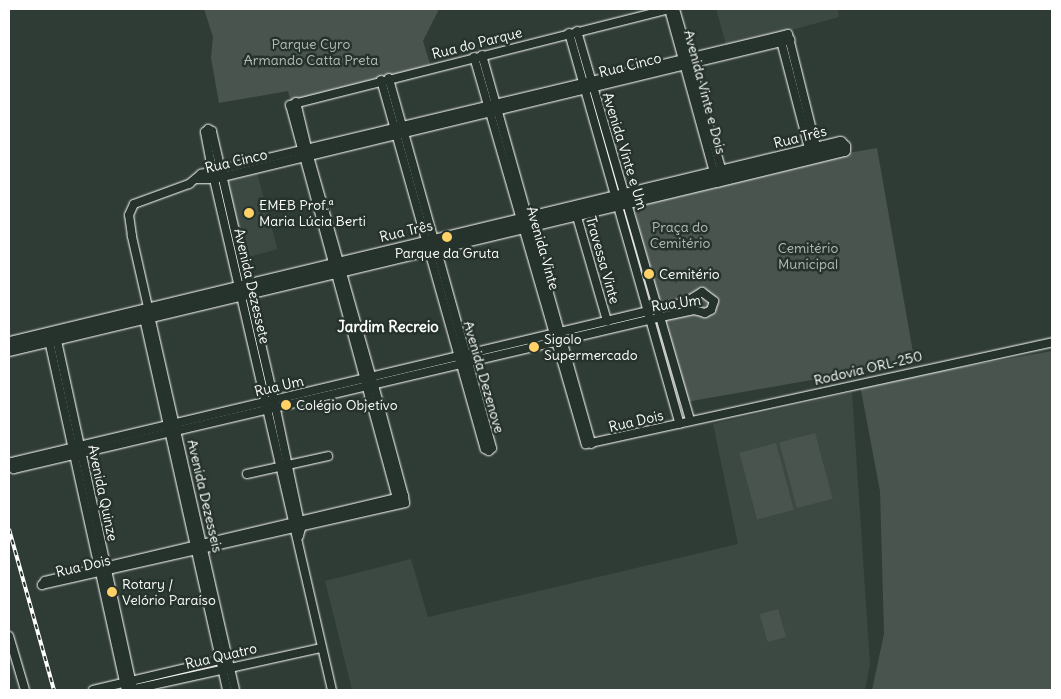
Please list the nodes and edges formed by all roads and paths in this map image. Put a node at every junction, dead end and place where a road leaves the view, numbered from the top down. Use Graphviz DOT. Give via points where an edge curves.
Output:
graph roads {
  1 [pos="669,9"];
  2 [pos="675,9"];
  3 [pos="573,32"];
  4 [pos="780,39"];
  5 [pos="478,56"];
  6 [pos="687,61"];
  7 [pos="390,78"];
  8 [pos="381,80"];
  9 [pos="588,84"];
  10 [pos="498,106"];
  11 [pos="489,108"];
  12 [pos="398,131"];
  13 [pos="305,153"];
  14 [pos="814,153"];
  15 [pos="218,174"];
  16 [pos="719,176"];
  17 [pos="621,200"];
  18 [pos="576,211"];
  19 [pos="527,222"];
  20 [pos="430,245"];
  21 [pos="337,267"];
  22 [pos="244,289"];
  23 [pos="659,308"];
  24 [pos="147,312"];
  25 [pos="650,315"];
  26 [pos="661,317"];
  27 [pos="607,321"];
  28 [pos="52,335"];
  29 [pos="560,336"];
  30 [pos="9,342"];
  31 [pos="1052,342"];
  32 [pos="9,350"];
  33 [pos="463,360"];
  34 [pos="369,383"];
  35 [pos="271,404"];
  36 [pos="690,421"];
  37 [pos="680,424"];
  38 [pos="173,427"];
  39 [pos="589,444"];
  40 [pos="77,450"];
  41 [pos="328,456"];
  42 [pos="284,466"];
  43 [pos="247,474"];
  44 [pos="297,527"];
  45 [pos="200,548"];
  46 [pos="103,571"];
  47 [pos="9,636"];
  48 [pos="321,648"];
  49 [pos="225,663"];
  50 [pos="129,687"];
  51 [pos="26,690"];
  52 [pos="93,690"];
  53 [pos="227,690"];
  54 [pos="235,690"];
  55 [pos="332,690"];
  1 -- 3 [label="street, Rua do Parque"];
  1 -- 6 [label="street, Avenida Vinte e Dois"];
  2 -- 6 [label="street, Avenida Vinte e Dois"];
  3 -- 5 [label="street, Rua do Parque"];
  3 -- 9 [label="street, Avenida Vinte e Um"];
  4 -- 6 [label="street, Rua Cinco"];
  4 -- 14 [label="street"];
  4 -- 14 [label="street, Rua Cinco" via="789,37"];
  5 -- 7 [label="street, Rua do Parque"];
  5 -- 10 [label="street, Avenida Vinte"];
  5 -- 11 [label="street, Avenida Vinte"];
  6 -- 9 [label="street, Rua Cinco"];
  6 -- 16 [label="street, Avenida Vinte e Dois"];
  7 -- 8 [label="street, Rua do Parque"];
  7 -- 12 [label="street, Avenida Dezenove"];
  8 -- 12 [label="street, Avenida Dezenove"];
  8 -- 13 [label="street, Rua do Parque" via="293,102"];
  9 -- 10 [label="street, Rua Cinco"];
  9 -- 17 [label="street, Avenida Vinte e Um"];
  10 -- 11 [label="street, Rua Cinco"];
  10 -- 19 [label="street, Avenida Vinte"];
  11 -- 12 [label="street, Rua Cinco"];
  11 -- 19 [label="street, Avenida Vinte"];
  12 -- 13 [label="street, Rua Cinco"];
  12 -- 20 [label="street, Avenida Dezenove"];
  13 -- 15 [label="street, Rua Cinco"];
  13 -- 21 [label="street"];
  14 -- 16 [label="street, Rua Três"];
  15 -- 22 [label="street, Avenida Dezessete"];
  15 -- 24 [label="street, Rua Cinco" via="196,179 134,204 129,215"];
  16 -- 17 [label="street, Rua Três"];
  17 -- 18 [label="street, Rua Três"];
  17 -- 23 [label="street, Avenida Vinte e Um"];
  17 -- 25 [label="street, Avenida Vinte e Um"];
  18 -- 19 [label="street, Rua Três"];
  18 -- 27 [label="street, Travessa Vinte"];
  19 -- 20 [label="street, Rua Três"];
  19 -- 29 [label="street, Avenida Vinte"];
  20 -- 21 [label="street, Rua Três"];
  20 -- 33 [label="street, Avenida Dezenove"];
  21 -- 22 [label="street, Rua Três"];
  21 -- 34 [label="street"];
  22 -- 24 [label="street, Rua Três"];
  22 -- 35 [label="street, Avenida Dezessete"];
  23 -- 25 [label="street, Rua Um"];
  23 -- 26 [label="street, Avenida Vinte e Um"];
  23 -- 26 [label="street, Rua Um" via="686,302 702,292 714,300 708,312"];
  24 -- 28 [label="street, Rua Três"];
  24 -- 38 [label="street, Avenida Dezesseis"];
  25 -- 26 [label="street, Rua Um"];
  25 -- 27 [label="street, Rua Um"];
  25 -- 29 [label="street, Rua Um"];
  25 -- 37 [label="street, Avenida Vinte e Um"];
  26 -- 36 [label="street, Avenida Vinte e Um"];
  27 -- 29 [label="street, Rua Um"];
  28 -- 30 [label="street, Rua Três"];
  28 -- 32 [label="street, Rua Três"];
  28 -- 40 [label="street, Avenida Quinze"];
  29 -- 33 [label="street, Rua Um"];
  29 -- 39 [label="street, Avenida Vinte"];
  31 -- 36 [label="street, Rodovia ORL-250"];
  33 -- 33 [label="street, Avenida Dezenove" via="484,449 489,451 492,448"];
  33 -- 34 [label="street, Rua Um"];
  34 -- 35 [label="street, Rua Um"];
  34 -- 44 [label="street, Rua Dois" via="401,500"];
  35 -- 38 [label="street, Rua Um"];
  35 -- 42 [label="street, Avenida Dezessete"];
  36 -- 37 [label="street, Rua Dois"];
  37 -- 39 [label="street, Rua Dois"];
  38 -- 40 [label="street, Rua Um"];
  38 -- 45 [label="street, Avenida Dezesseis"];
  40 -- 40 [label="street, Rua Um" via="12,462 11,466 14,469"];
  40 -- 46 [label="street, Avenida Quinze"];
  41 -- 42 [label="street"];
  42 -- 43 [label="street"];
  42 -- 44 [label="street, Avenida Dezessete"];
  44 -- 45 [label="street, Rua Dois"];
  44 -- 48 [label="street, Avenida Dezessete" via="322,639"];
  45 -- 46 [label="street, Rua Dois"];
  45 -- 49 [label="street, Avenida Dezesseis"];
  46 -- 46 [label="street, Rua Dois" via="45,581 42,585"];
  46 -- 50 [label="street, Avenida Quinze"];
  47 -- 51 [label="street"];
  48 -- 49 [label="street, Rua Quatro"];
  48 -- 55 [label="street, Avenida Dezessete"];
  49 -- 50 [label="street, Rua Quatro"];
  49 -- 53 [label="street, Avenida Dezesseis"];
  49 -- 54 [label="street, Avenida Dezesseis"];
  50 -- 52 [label="street, Rua Quatro"];
}
